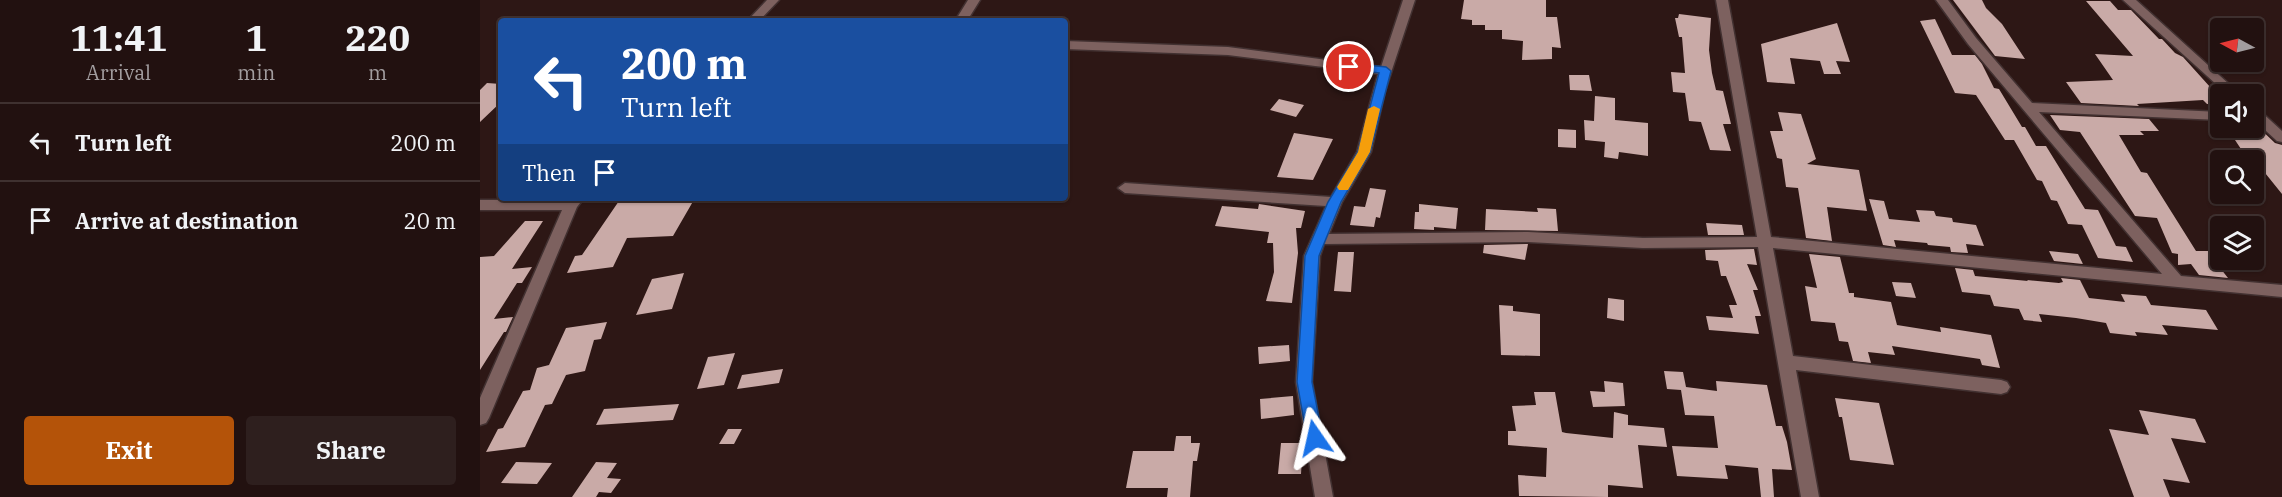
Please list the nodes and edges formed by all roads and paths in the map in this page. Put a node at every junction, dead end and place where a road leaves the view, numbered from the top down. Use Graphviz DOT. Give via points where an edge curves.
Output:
graph roads {
  1 [pos="773,0"];
  2 [pos="974,0"];
  3 [pos="1409,0"];
  4 [pos="1722,0"];
  5 [pos="1942,0"];
  6 [pos="2129,0"];
  7 [pos="756,18"];
  8 [pos="963,18"];
  9 [pos="1068,45"];
  10 [pos="1386,71"];
  11 [pos="2223,84"];
  12 [pos="2028,107"];
  13 [pos="2210,116"];
  14 [pos="2264,123"];
  15 [pos="2282,138"];
  16 [pos="1125,188"];
  17 [pos="574,201"];
  18 [pos="1335,202"];
  19 [pos="480,204"];
  20 [pos="1319,239"];
  21 [pos="1764,242"];
  22 [pos="2177,281"];
  23 [pos="2282,291"];
  24 [pos="1786,362"];
  25 [pos="2001,387"];
  26 [pos="480,418"];
  27 [pos="1324,497"];
  28 [pos="1810,497"];
  1 -- 7 [label="street"];
  2 -- 8 [label="street"];
  3 -- 10 [label="street"];
  4 -- 21 [label="street"];
  5 -- 12 [label="street"];
  6 -- 11 [label="street"];
  9 -- 10 [label="street" via="1228,51"];
  10 -- 18 [label="street" via="1364,152"];
  12 -- 13 [label="street"];
  12 -- 22 [label="street"];
  14 -- 15 [label="street"];
  16 -- 18 [label="street"];
  17 -- 19 [label="street"];
  17 -- 26 [label="street"];
  18 -- 20 [label="street"];
  20 -- 21 [label="street" via="1528,237 1643,243"];
  20 -- 27 [label="street" via="1312,256 1304,382"];
  21 -- 22 [label="street"];
  21 -- 24 [label="street"];
  22 -- 23 [label="street"];
  24 -- 25 [label="street"];
  24 -- 28 [label="street"];
}
